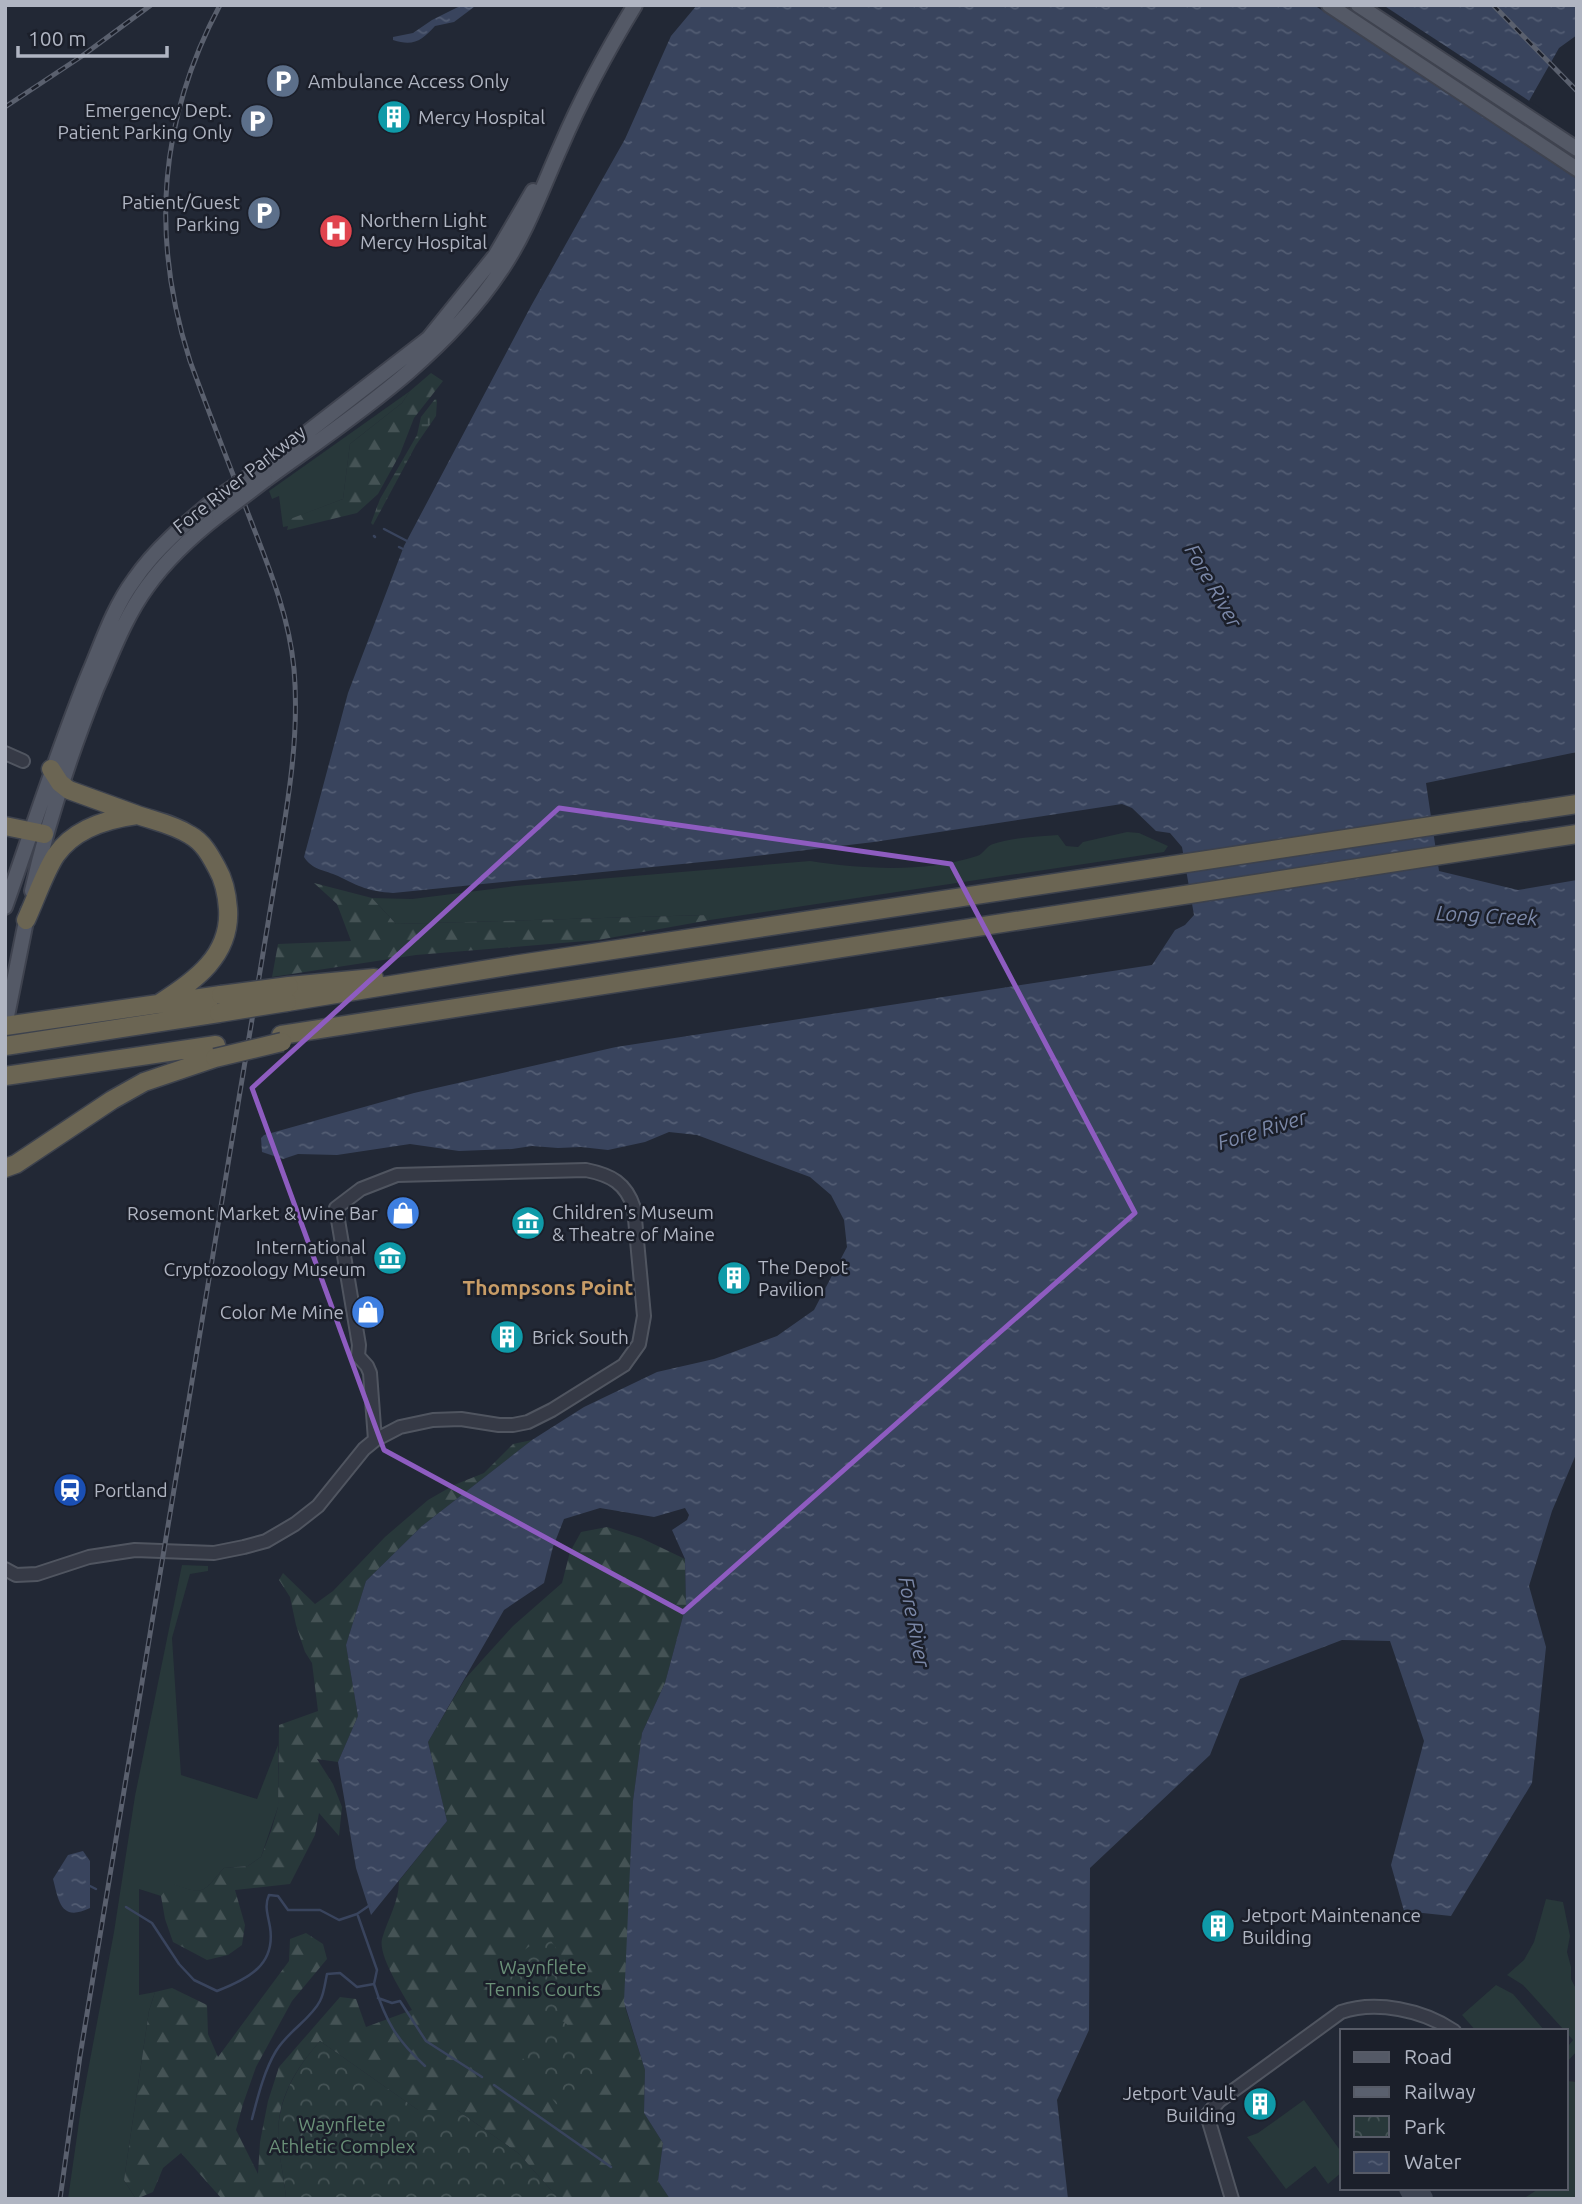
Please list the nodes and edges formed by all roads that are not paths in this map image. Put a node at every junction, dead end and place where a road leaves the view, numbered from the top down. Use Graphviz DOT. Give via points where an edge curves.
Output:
graph roads {
  1 [pos="635,5"];
  2 [pos="1329,5"];
  3 [pos="1358,5"];
  4 [pos="1577,149"];
  5 [pos="1577,169"];
  6 [pos="5,753"];
  7 [pos="23,761"];
  8 [pos="56,776"];
  9 [pos="1577,804"];
  10 [pos="137,815"];
  11 [pos="5,826"];
  12 [pos="38,834"];
  13 [pos="1577,834"];
  14 [pos="5,907"];
  15 [pos="26,920"];
  16 [pos="160,1003"];
  17 [pos="220,1004"];
  18 [pos="5,1026"];
  19 [pos="5,1046"];
  20 [pos="215,1052"];
  21 [pos="13,1075"];
  22 [pos="5,1168"];
  23 [pos="375,1440"];
  24 [pos="5,1569"];
  25 [pos="1451,2029"];
  26 [pos="1232,2199"];
  1 -- 8 [label="main road, Fore River Parkway, bridge" via="607,51 502,270 450,335 419,365 216,508 140,583 115,612"];
  2 -- 5 [label="main road"];
  3 -- 4 [label="main road"];
  6 -- 7 [label="street"];
  8 -- 10 [label="highway" via="69,790"];
  8 -- 12 [label="main road, Fore River Parkway"];
  9 -- 17 [label="highway, bridge" via="520,964"];
  10 -- 15 [label="highway" via="93,826 75,836 56,855"];
  10 -- 16 [label="highway" via="192,835 222,877 227,897 228,927 223,944 190,984"];
  11 -- 12 [label="highway"];
  12 -- 14 [label="main road, Fore River Parkway"];
  12 -- 15 [label="main road, Fore River Parkway"];
  13 -- 20 [label="highway, bridge" via="364,1021"];
  15 -- 18 [label="main road, Fore River Parkway"];
  16 -- 17 [label="highway"];
  16 -- 18 [label="highway"];
  17 -- 19 [label="highway"];
  20 -- 21 [label="highway"];
  20 -- 22 [label="highway" via="144,1082"];
  23 -- 23 [label="street" via="370,1373 358,1356 336,1208 361,1189 397,1175 586,1170 618,1181 634,1208 644,1316 639,1344 624,1365 528,1422 499,1425 433,1420 400,1427"];
  23 -- 24 [label="street" via="318,1507 266,1541 215,1553 151,1550 89,1557 37,1574 16,1575"];
  25 -- 26 [label="street" via="1391,2008 1357,2007 1341,2012 1219,2101 1207,2115"];
}
